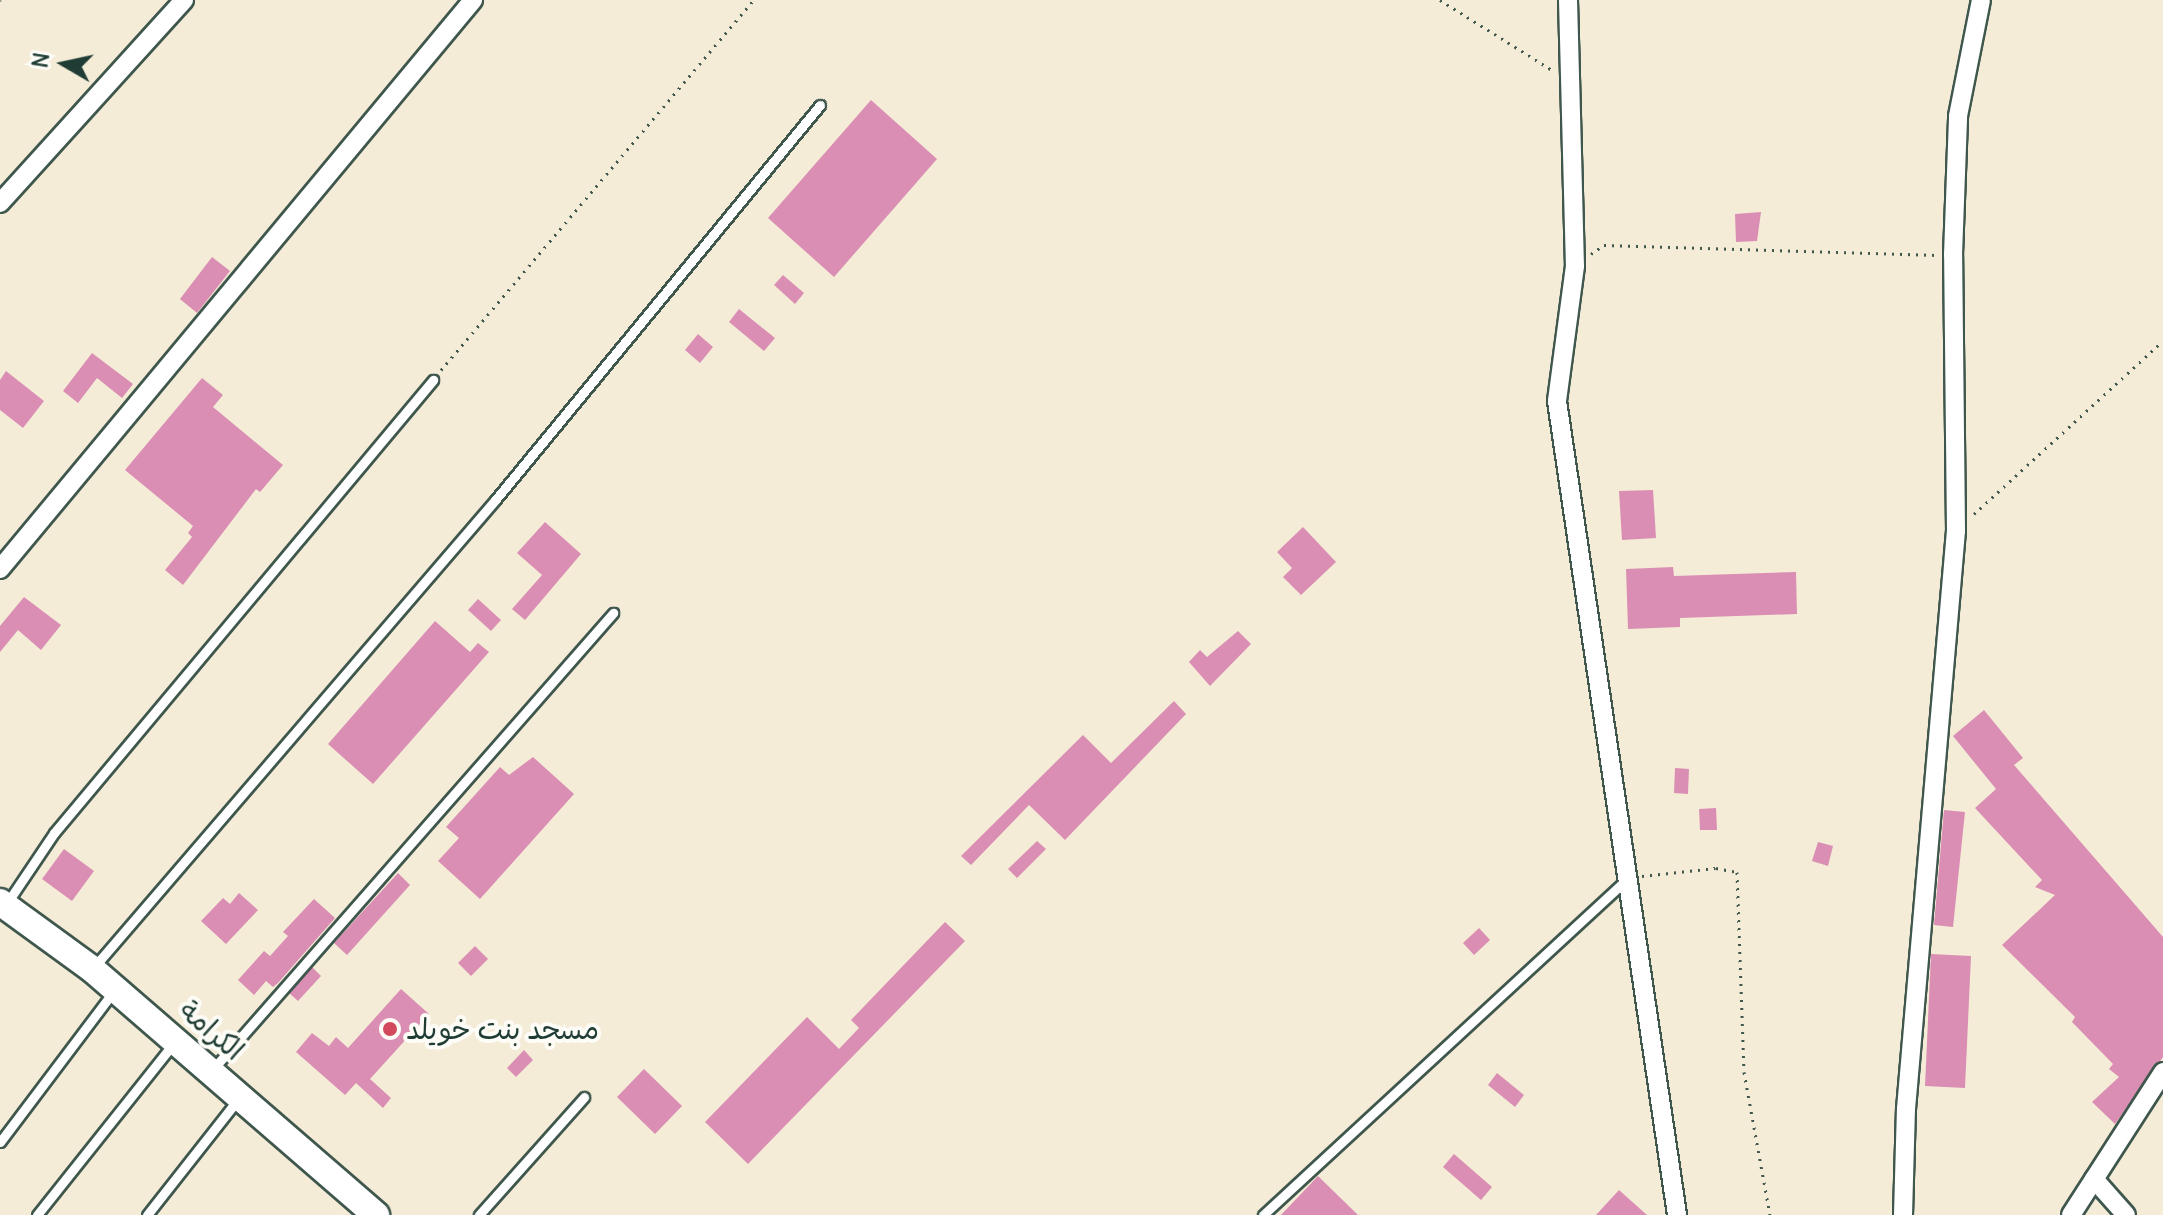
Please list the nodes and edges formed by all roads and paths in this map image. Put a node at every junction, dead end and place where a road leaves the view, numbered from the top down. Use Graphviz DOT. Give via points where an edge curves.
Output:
graph roads {
  1 [pos="184,0"];
  2 [pos="473,0"];
  3 [pos="754,0"];
  4 [pos="1440,0"];
  5 [pos="1568,0"];
  6 [pos="1981,0"];
  7 [pos="1568,81"];
  8 [pos="820,105"];
  9 [pos="0,203"];
  10 [pos="1953,255"];
  11 [pos="1575,266"];
  12 [pos="2163,341"];
  13 [pos="433,380"];
  14 [pos="1956,531"];
  15 [pos="0,569"];
  16 [pos="613,613"];
  17 [pos="1630,877"];
  18 [pos="2,907"];
  19 [pos="92,969"];
  20 [pos="115,989"];
  21 [pos="175,1041"];
  22 [pos="210,1071"];
  23 [pos="2163,1072"];
  24 [pos="240,1097"];
  25 [pos="584,1097"];
  26 [pos="0,1142"];
  27 [pos="2094,1179"];
  28 [pos="37,1215"];
  29 [pos="147,1215"];
  30 [pos="376,1215"];
  31 [pos="479,1215"];
  32 [pos="1263,1215"];
  33 [pos="1677,1215"];
  34 [pos="1770,1215"];
  35 [pos="1903,1215"];
  36 [pos="2071,1215"];
  37 [pos="2126,1215"];
  1 -- 9 [label="street"];
  2 -- 15 [label="street"];
  3 -- 13 [label="path"];
  4 -- 7 [label="path"];
  5 -- 7 [label="street"];
  6 -- 10 [label="street" via="1958,116"];
  7 -- 11 [label="street"];
  8 -- 19 [label="lane" via="496,499"];
  10 -- 11 [label="path" via="1604,245"];
  10 -- 14 [label="street"];
  11 -- 17 [label="street" via="1557,401"];
  12 -- 14 [label="path"];
  13 -- 18 [label="lane" via="54,833"];
  14 -- 35 [label="street" via="1906,1109"];
  16 -- 22 [label="lane"];
  17 -- 32 [label="lane"];
  17 -- 33 [label="street"];
  17 -- 34 [label="path" via="1716,868 1737,872 1744,1072"];
  18 -- 19 [label="main road, الكرامة"];
  19 -- 20 [label="main road, الكرامة"];
  20 -- 21 [label="main road, الكرامة"];
  20 -- 26 [label="lane"];
  21 -- 22 [label="main road, الكرامة"];
  21 -- 28 [label="lane"];
  22 -- 24 [label="main road, الكرامة"];
  23 -- 27 [label="street"];
  24 -- 29 [label="lane"];
  24 -- 30 [label="main road, الكرامة"];
  25 -- 31 [label="lane"];
  27 -- 36 [label="street"];
  27 -- 37 [label="street"];
}
